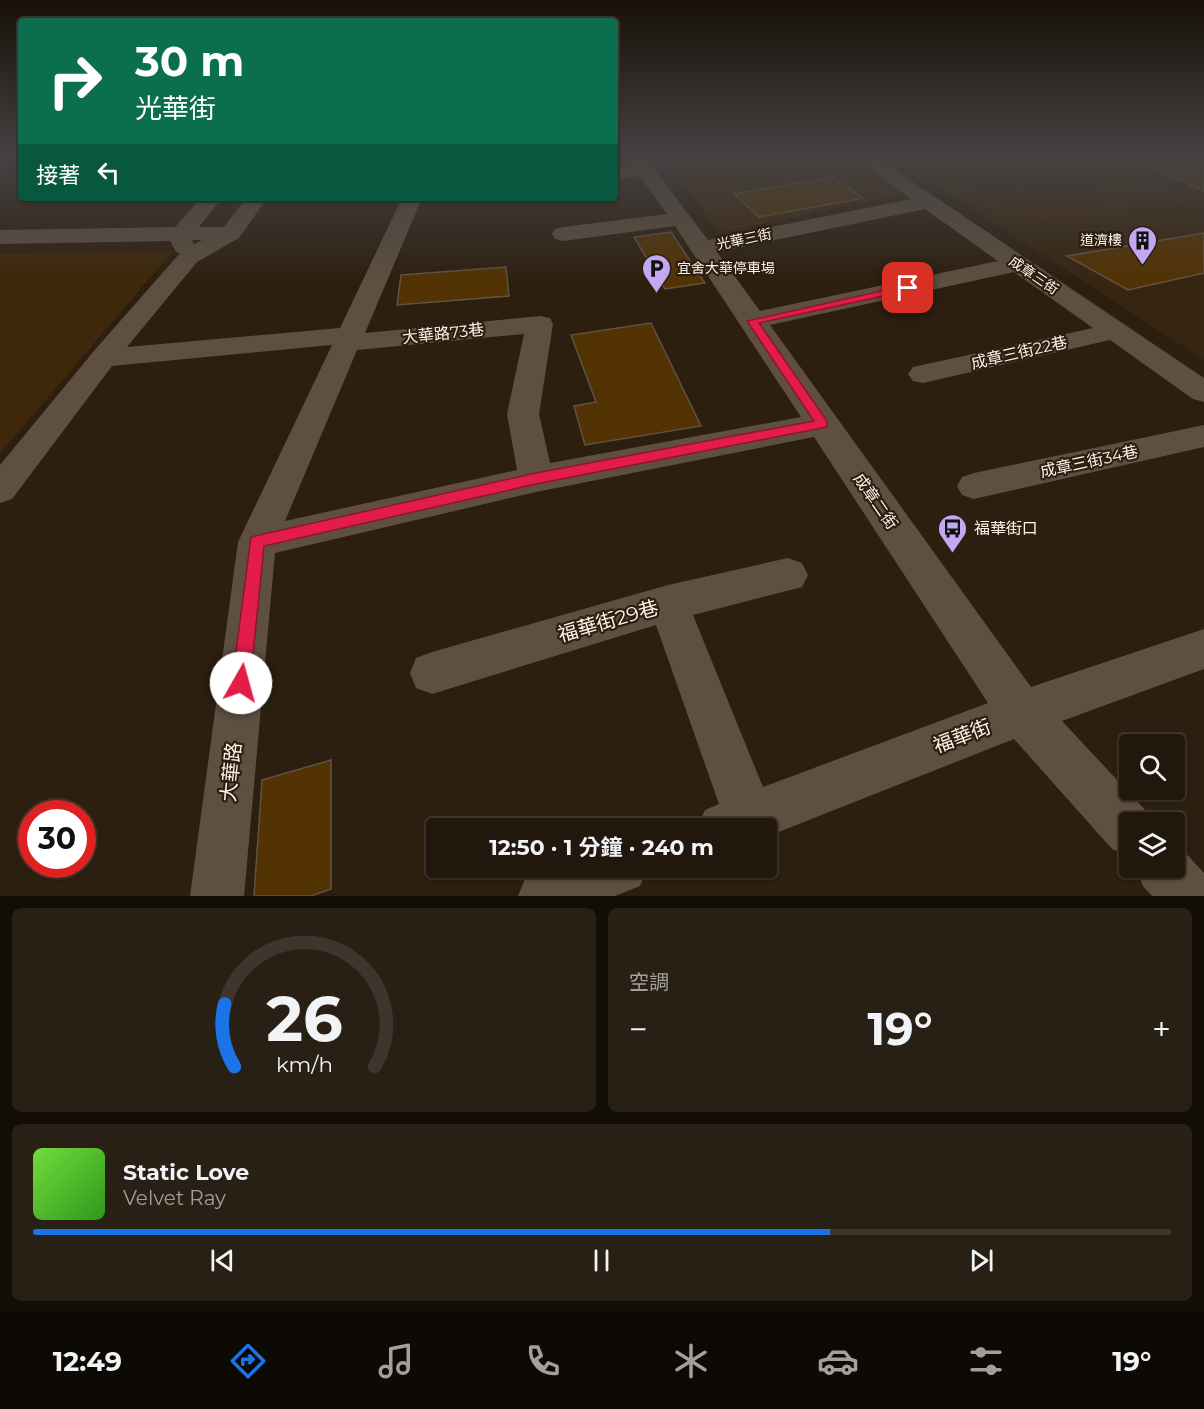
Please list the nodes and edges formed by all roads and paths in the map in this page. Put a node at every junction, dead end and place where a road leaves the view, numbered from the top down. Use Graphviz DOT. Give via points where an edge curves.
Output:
graph roads {
  1 [pos="664,200"];
  2 [pos="925,200"];
  3 [pos="210,201"];
  4 [pos="255,201"];
  5 [pos="411,201"];
  6 [pos="928,202"];
  7 [pos="682,219"];
  8 [pos="563,234"];
  9 [pos="0,237"];
  10 [pos="184,247"];
  11 [pos="702,248"];
  12 [pos="1018,264"];
  13 [pos="752,321"];
  14 [pos="1116,331"];
  15 [pos="348,339"];
  16 [pos="103,358"];
  17 [pos="922,374"];
  18 [pos="1204,392"];
  19 [pos="823,424"];
  20 [pos="1204,436"];
  21 [pos="536,479"];
  22 [pos="974,486"];
  23 [pos="0,490"];
  24 [pos="257,542"];
  25 [pos="788,575"];
  26 [pos="668,603"];
  27 [pos="1204,649"];
  28 [pos="432,673"];
  29 [pos="1022,713"];
  30 [pos="734,818"];
  31 [pos="749,818"];
  32 [pos="1119,819"];
  33 [pos="592,878"];
  34 [pos="1172,878"];
  35 [pos="217,896"];
  36 [pos="545,896"];
  37 [pos="1188,896"];
  1 -- 7 [label="street, 成章二街"];
  2 -- 6 [label="street, 成章三街"];
  3 -- 10 [label="street"];
  4 -- 10 [label="street" via="231,233"];
  5 -- 15 [label="street, 大華路"];
  6 -- 11 [label="street, 光華三街"];
  6 -- 12 [label="street, 成章三街"];
  7 -- 8 [label="street"];
  7 -- 11 [label="street, 成章二街"];
  9 -- 10 [label="street"];
  10 -- 16 [label="street"];
  11 -- 13 [label="street, 成章二街"];
  12 -- 13 [label="street"];
  12 -- 14 [label="street, 成章三街"];
  13 -- 19 [label="street, 成章二街"];
  14 -- 17 [label="street, 成章三街22巷"];
  14 -- 18 [label="street, 成章三街"];
  15 -- 16 [label="street, 大華路73巷"];
  15 -- 21 [label="street, 大華路73巷" via="540,324 522,414"];
  15 -- 24 [label="street, 大華路"];
  16 -- 23 [label="street"];
  19 -- 21 [label="street"];
  19 -- 29 [label="street, 成章二街"];
  20 -- 22 [label="street, 成章三街34巷"];
  21 -- 24 [label="street"];
  24 -- 35 [label="street, 大華路"];
  25 -- 26 [label="street"];
  26 -- 28 [label="street, 福華街29巷"];
  26 -- 30 [label="street, 福華街29巷"];
  27 -- 29 [label="street, 福華街"];
  29 -- 31 [label="street, 福華街"];
  29 -- 32 [label="street, 成章二街"];
  33 -- 36 [label="street"];
  34 -- 37 [label="street"];
}
